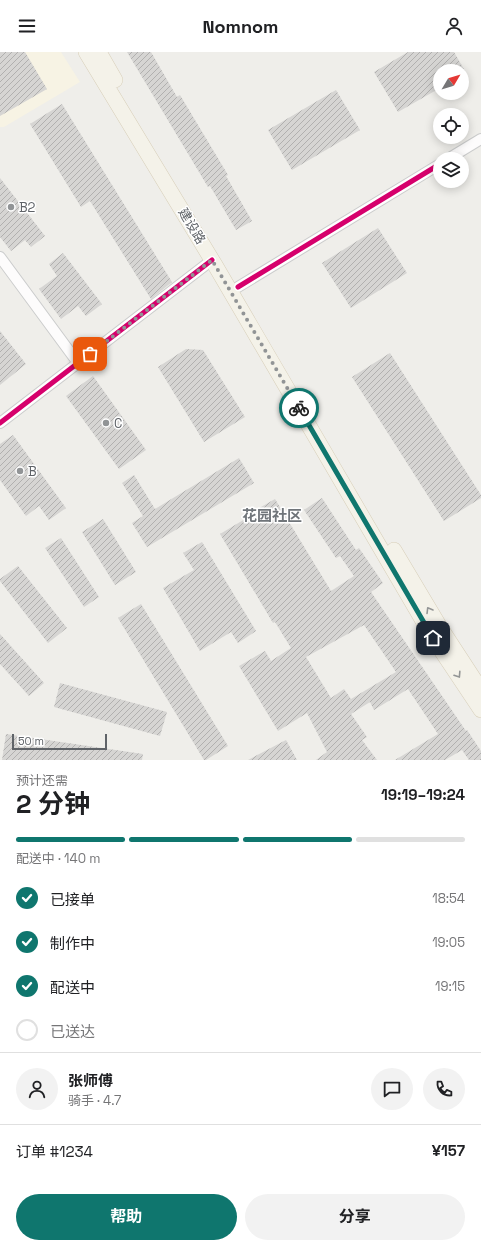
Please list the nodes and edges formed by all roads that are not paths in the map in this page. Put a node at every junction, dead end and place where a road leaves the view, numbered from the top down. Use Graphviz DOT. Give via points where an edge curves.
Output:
graph roads {
  1 [pos="86,52"];
  2 [pos="99,52"];
  3 [pos="481,139"];
  4 [pos="460,152"];
  5 [pos="433,168"];
  6 [pos="0,257"];
  7 [pos="212,260"];
  8 [pos="238,287"];
  9 [pos="78,363"];
  10 [pos="0,423"];
  11 [pos="481,690"];
  12 [pos="481,710"];
  1 -- 7 [label="main road, 建设路"];
  2 -- 8 [label="main road, 建设路"];
  3 -- 4 [label="street"];
  5 -- 8 [label="street"];
  6 -- 9 [label="street"];
  7 -- 9 [label="street"];
  7 -- 12 [label="main road, 建设路, one-way" via="433,638"];
  11 -- 8 [label="main road, 建设路, one-way" via="440,627"];
  9 -- 10 [label="street"];
}
